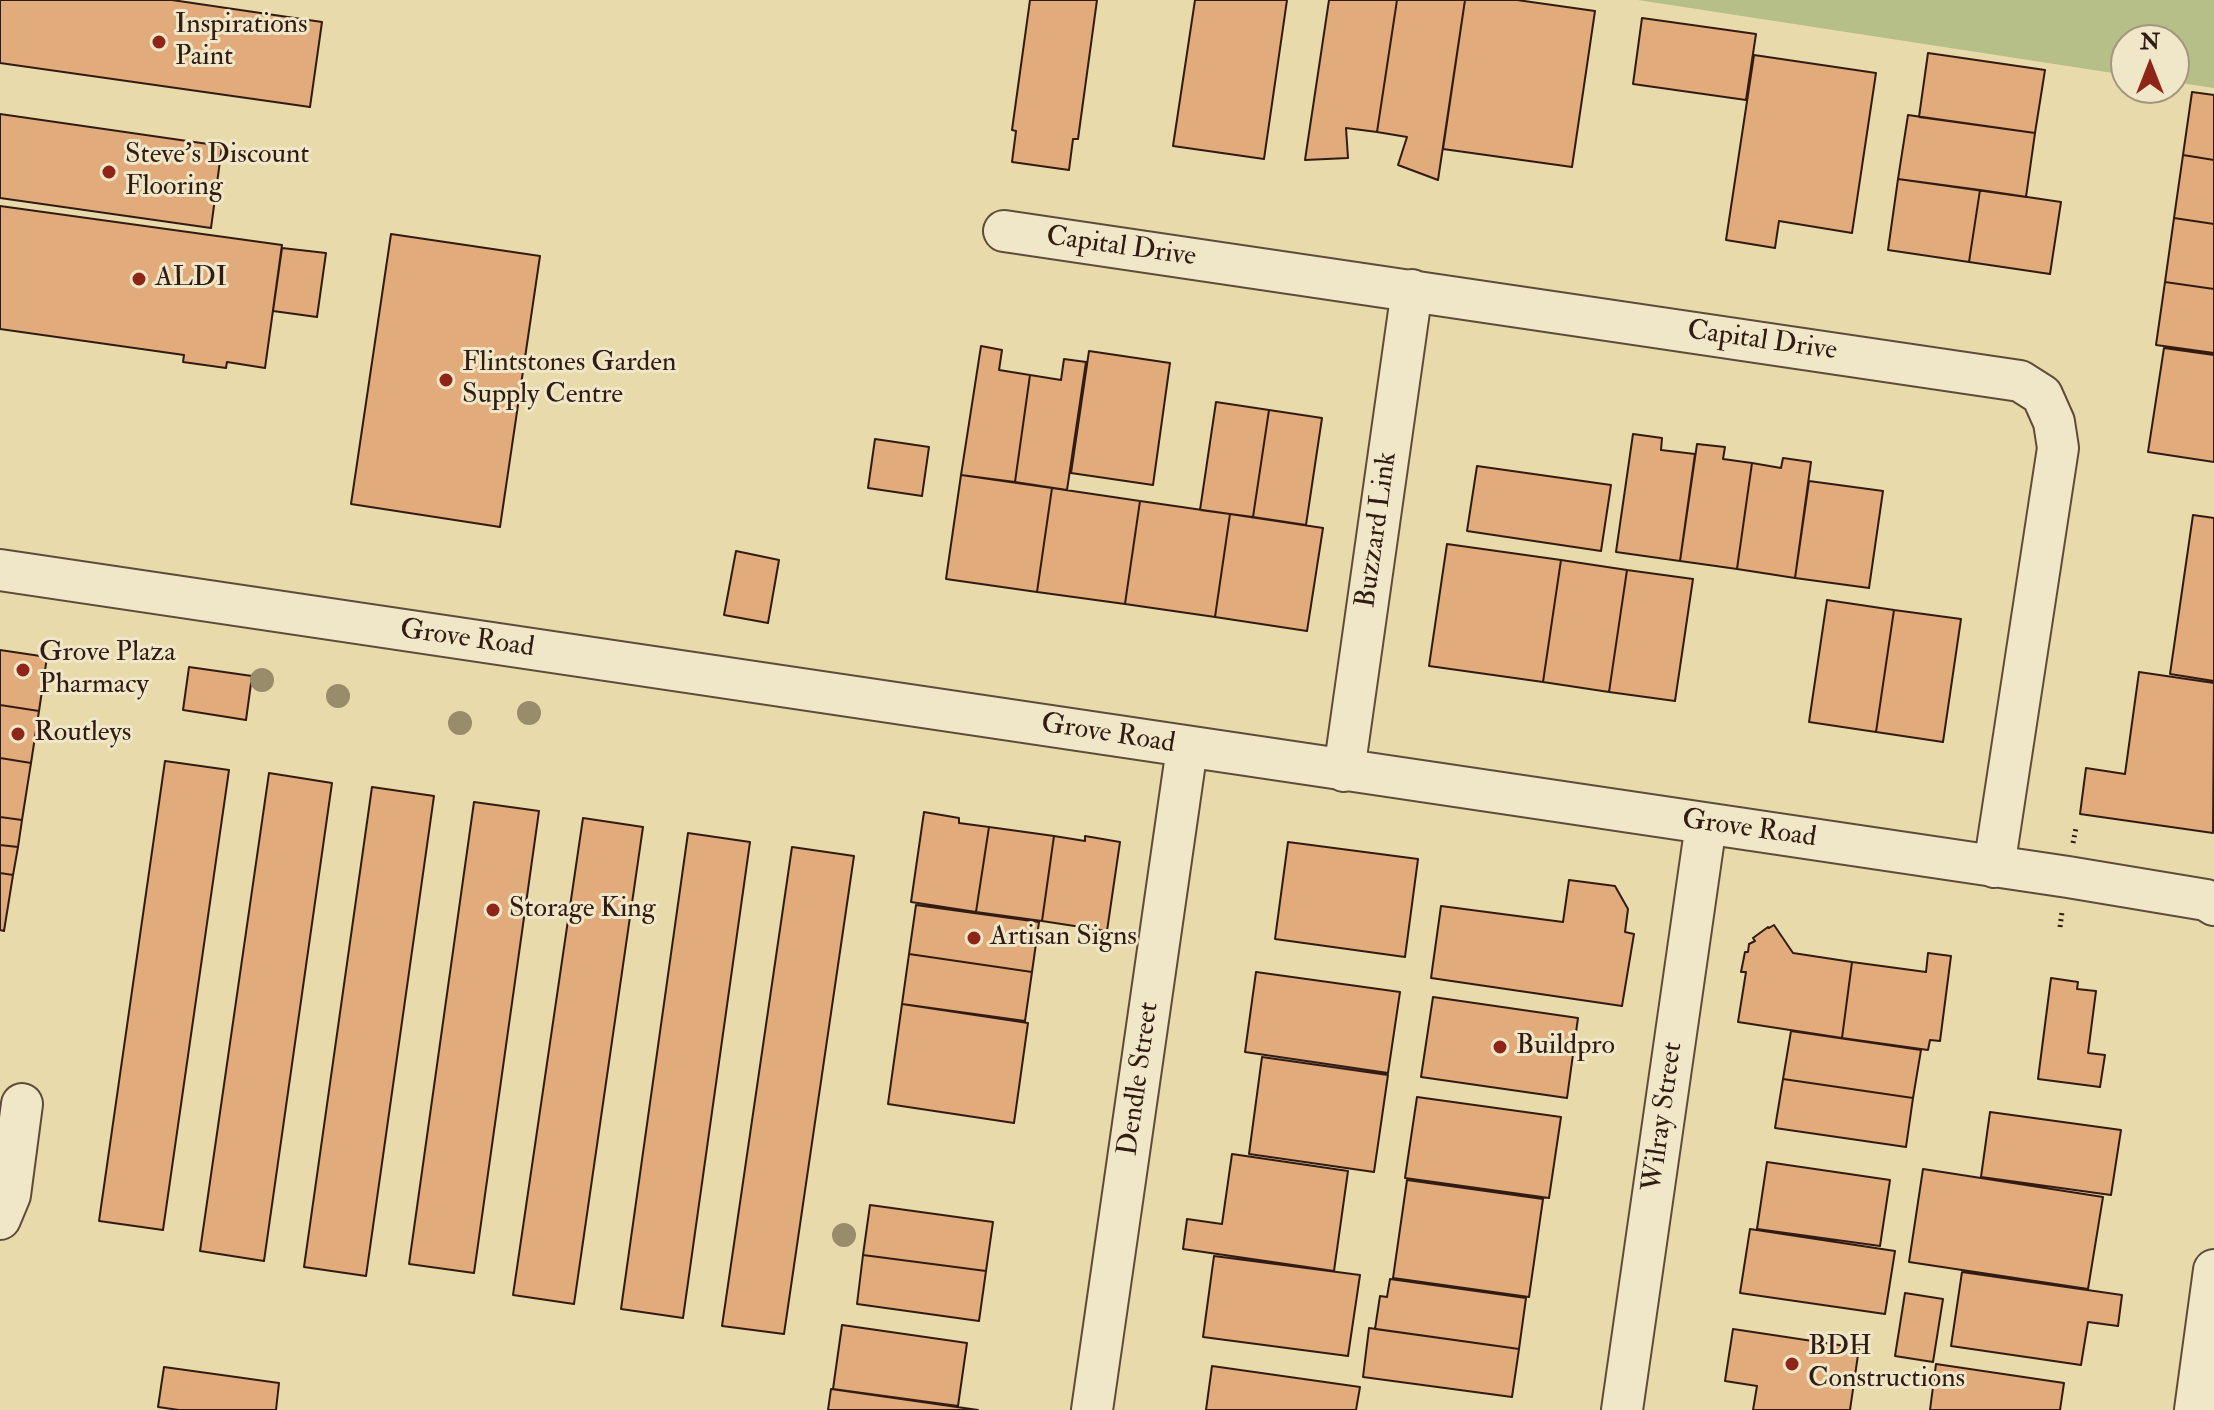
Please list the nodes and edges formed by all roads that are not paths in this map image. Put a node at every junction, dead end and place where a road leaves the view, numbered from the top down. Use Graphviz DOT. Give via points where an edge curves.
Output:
graph roads {
  1 [pos="1004,231"];
  2 [pos="1412,290"];
  3 [pos="0,570"];
  4 [pos="1187,748"];
  5 [pos="1344,771"];
  6 [pos="1706,824"];
  7 [pos="1994,867"];
  8 [pos="2214,905"];
  9 [pos="22,1104"];
  10 [pos="0,1219"];
  11 [pos="2212,1293"];
  12 [pos="1092,1410"];
  13 [pos="1622,1410"];
  14 [pos="2195,1410"];
  1 -- 2 [label="street, Capital Drive"];
  2 -- 5 [label="street, Buzzard Link"];
  2 -- 7 [label="street, Capital Drive" via="2020,381 2042,395 2058,448"];
  3 -- 4 [label="street, Grove Road"];
  4 -- 5 [label="street, Grove Road"];
  4 -- 12 [label="street, Dendle Street"];
  5 -- 6 [label="street, Grove Road"];
  6 -- 7 [label="street, Grove Road"];
  6 -- 13 [label="street, Wilray Street"];
  7 -- 8 [label="street, Grove Road"];
  9 -- 10 [label="street" via="10,1195"];
  11 -- 14 [label="street"];
}
